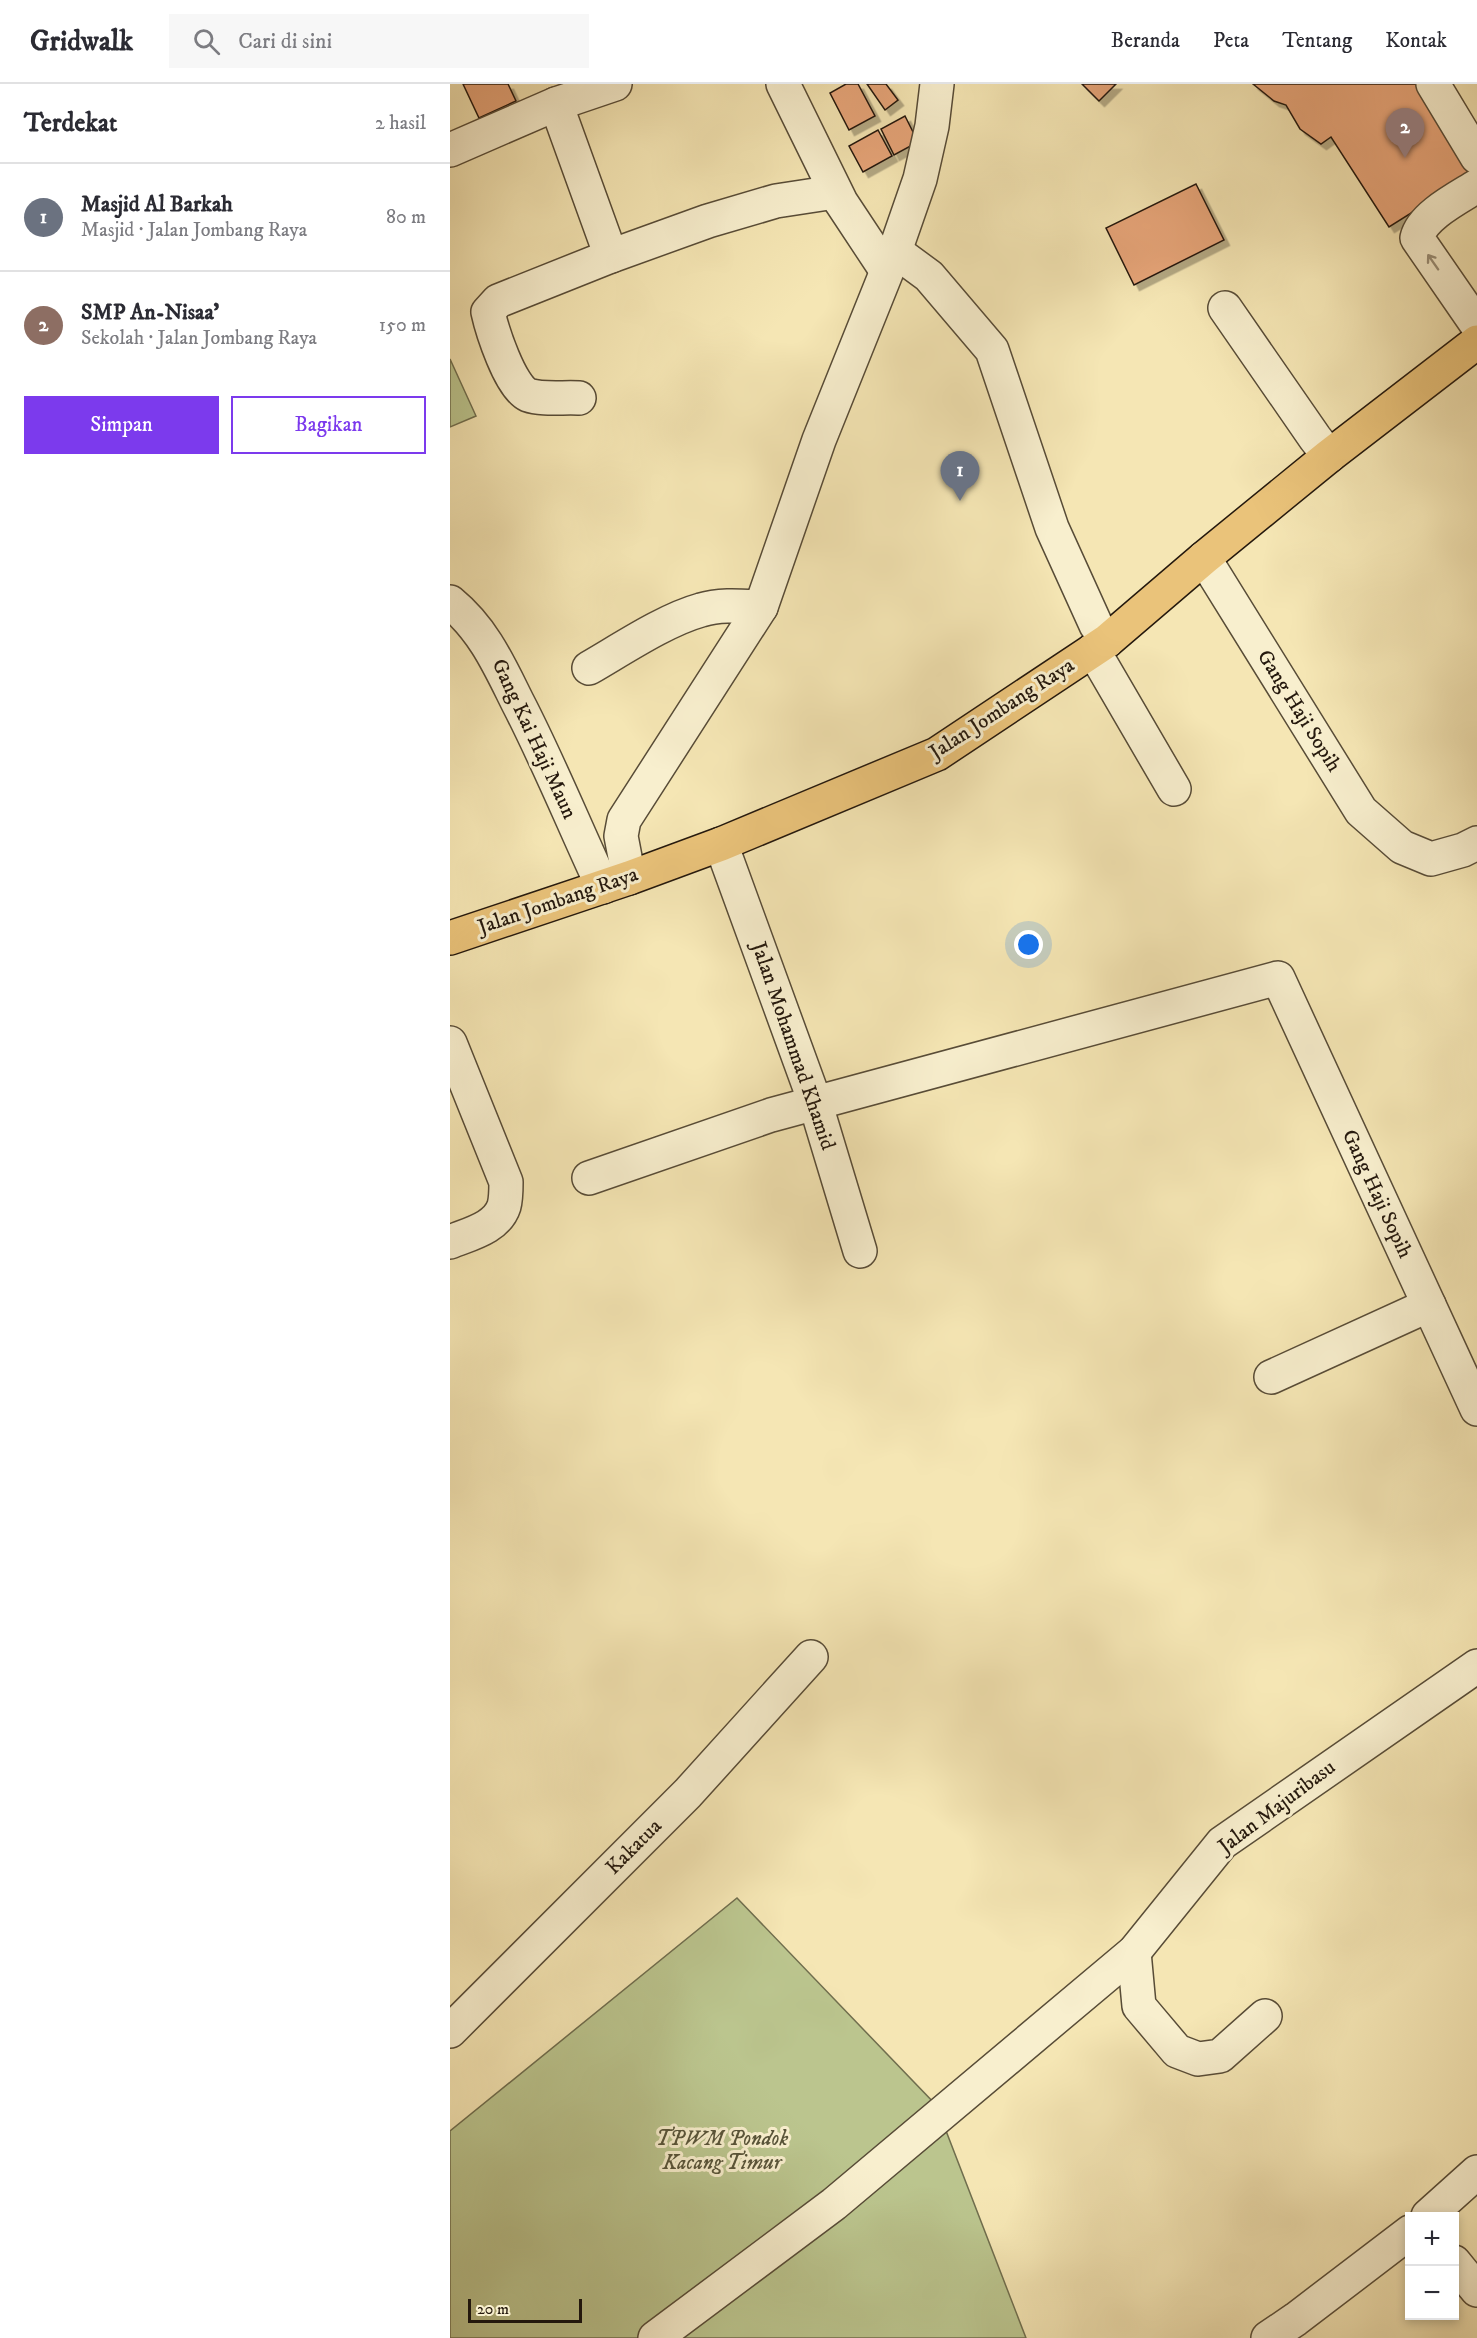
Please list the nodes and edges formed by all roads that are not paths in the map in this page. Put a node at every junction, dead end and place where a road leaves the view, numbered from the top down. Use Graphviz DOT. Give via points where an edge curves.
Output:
graph roads {
  1 [pos="615,84"];
  2 [pos="783,84"];
  3 [pos="937,84"];
  4 [pos="1433,84"];
  5 [pos="556,104"];
  6 [pos="450,150"];
  7 [pos="1477,157"];
  8 [pos="1477,186"];
  9 [pos="835,192"];
  10 [pos="611,256"];
  11 [pos="891,261"];
  12 [pos="1225,308"];
  13 [pos="1477,325"];
  14 [pos="1477,342"];
  15 [pos="579,398"];
  16 [pos="1329,456"];
  17 [pos="1204,558"];
  18 [pos="450,602"];
  19 [pos="761,606"];
  20 [pos="1100,646"];
  21 [pos="589,668"];
  22 [pos="1174,789"];
  23 [pos="1477,843"];
  24 [pos="721,844"];
  25 [pos="616,882"];
  26 [pos="450,938"];
  27 [pos="450,1044"];
  28 [pos="815,1102"];
  29 [pos="589,1178"];
  30 [pos="450,1242"];
  31 [pos="860,1251"];
  32 [pos="1429,1305"];
  33 [pos="1271,1377"];
  34 [pos="1477,1410"];
  35 [pos="811,1657"];
  36 [pos="1477,1666"];
  37 [pos="1134,1952"];
  38 [pos="1265,2016"];
  39 [pos="450,2031"];
  40 [pos="1477,2172"];
  41 [pos="1433,2212"];
  42 [pos="1405,2237"];
  43 [pos="1458,2266"];
  44 [pos="1477,2290"];
  45 [pos="1304,2329"];
  46 [pos="655,2338"];
  47 [pos="1268,2338"];
  1 -- 5 [label="street"];
  2 -- 9 [label="street"];
  3 -- 11 [label="street" via="920,179"];
  4 -- 7 [label="street"];
  5 -- 6 [label="street"];
  5 -- 10 [label="street"];
  13 -- 8 [label="street, one-way" via="1417,238 1426,221"];
  9 -- 10 [label="street" via="776,201 708,220"];
  9 -- 11 [label="street"];
  10 -- 15 [label="street" via="498,301 488,312 495,341 518,387 528,395"];
  11 -- 19 [label="street" via="819,440"];
  11 -- 20 [label="street" via="929,276 992,350 1052,528 1096,625"];
  12 -- 16 [label="street"];
  14 -- 16 [label="main road, Jalan Jombang Raya"];
  16 -- 17 [label="main road, Jalan Jombang Raya"];
  17 -- 20 [label="main road, Jalan Jombang Raya"];
  17 -- 23 [label="street, Gang Haji Sopih" via="1361,811 1402,847 1431,859"];
  18 -- 25 [label="street, Gang Kai Haji Maun" via="487,641 547,760"];
  19 -- 21 [label="street" via="701,610"];
  19 -- 25 [label="street" via="624,820"];
  20 -- 22 [label="street"];
  20 -- 24 [label="main road, Jalan Jombang Raya" via="937,754"];
  24 -- 25 [label="main road, Jalan Jombang Raya"];
  24 -- 28 [label="street, Jalan Mohammad Khamid"];
  25 -- 26 [label="main road, Jalan Jombang Raya"];
  27 -- 30 [label="street" via="506,1182 505,1206 497,1219"];
  28 -- 29 [label="street"];
  28 -- 31 [label="street, Jalan Mohammad Khamid"];
  28 -- 32 [label="street, Gang Haji Sopih" via="1278,978"];
  32 -- 33 [label="street"];
  32 -- 34 [label="street, Gang Haji Sopih"];
  35 -- 39 [label="street, Kakatua" via="688,1793"];
  36 -- 37 [label="street, Jalan Majuribasu" via="1222,1843"];
  37 -- 38 [label="street" via="1139,2006 1177,2051 1198,2059 1220,2056"];
  37 -- 46 [label="street, Jalan Majuribasu" via="834,2204"];
  40 -- 41 [label="street"];
  42 -- 45 [label="street"];
  43 -- 44 [label="street"];
  45 -- 47 [label="street"];
}
